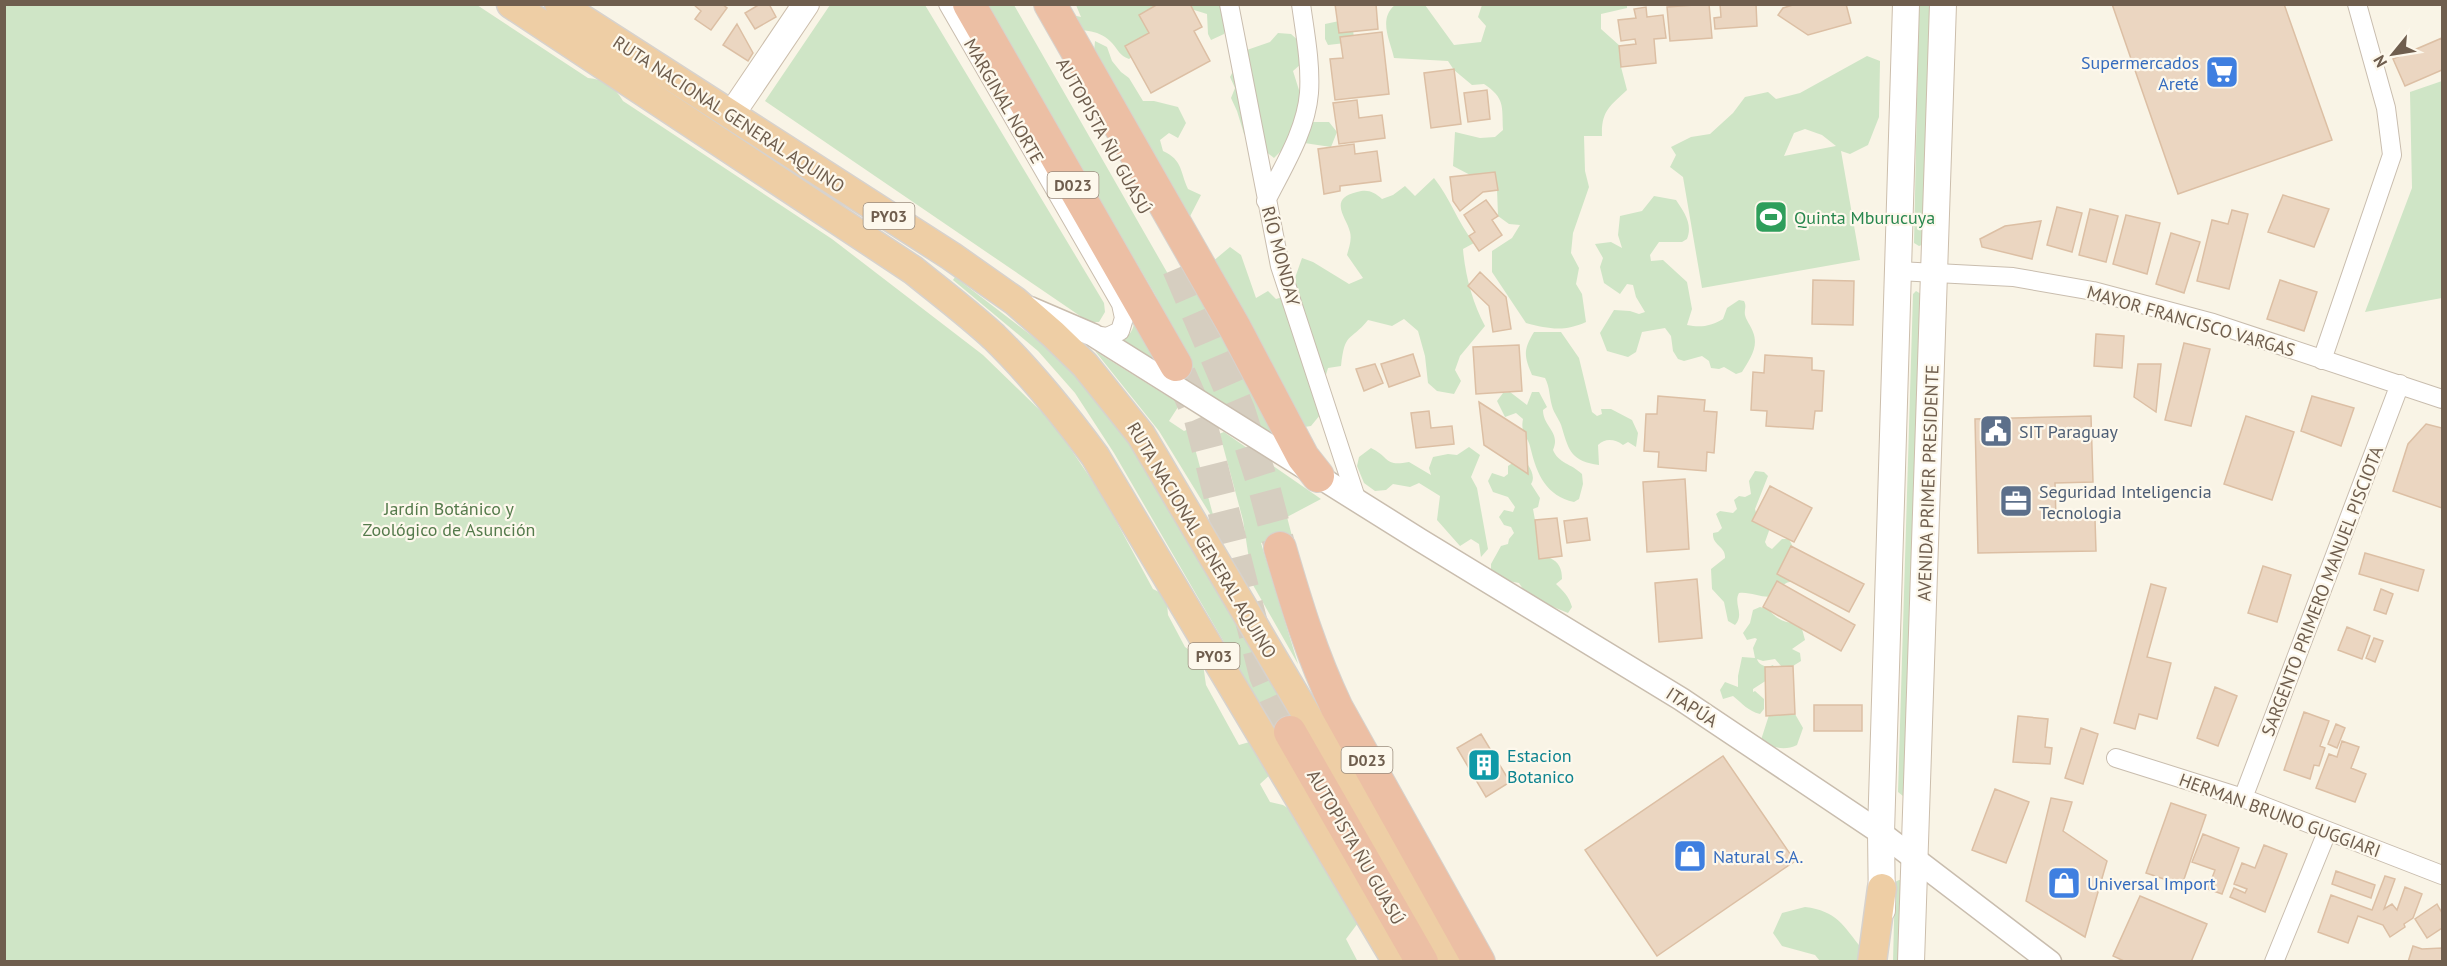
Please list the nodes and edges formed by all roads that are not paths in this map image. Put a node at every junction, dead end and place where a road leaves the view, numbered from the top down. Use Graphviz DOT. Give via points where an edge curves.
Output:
graph roads {
  1 [pos="511,4"];
  2 [pos="559,4"];
  3 [pos="806,4"];
  4 [pos="948,4"];
  5 [pos="969,4"];
  6 [pos="1030,4"];
  7 [pos="1050,4"];
  8 [pos="1229,4"];
  9 [pos="1301,4"];
  10 [pos="1906,4"];
  11 [pos="1943,4"];
  12 [pos="2357,4"];
  13 [pos="731,115"];
  14 [pos="1266,201"];
  15 [pos="1178,268"];
  16 [pos="1898,272"];
  17 [pos="1935,273"];
  18 [pos="1015,301"];
  19 [pos="1093,335"];
  20 [pos="2322,360"];
  21 [pos="1176,365"];
  22 [pos="2400,384"];
  23 [pos="2442,399"];
  24 [pos="1318,476"];
  25 [pos="1357,501"];
  26 [pos="1280,548"];
  27 [pos="1290,732"];
  28 [pos="2116,758"];
  29 [pos="2243,798"];
  30 [pos="2327,832"];
  31 [pos="1881,833"];
  32 [pos="1914,858"];
  33 [pos="2442,875"];
  34 [pos="1882,888"];
  35 [pos="1397,962"];
  36 [pos="1422,962"];
  37 [pos="1453,962"];
  38 [pos="1479,962"];
  39 [pos="1872,962"];
  40 [pos="1881,962"];
  41 [pos="1911,962"];
  42 [pos="2050,962"];
  43 [pos="2274,962"];
  1 -- 35 [label="highway, RUTA NACIONAL GENERAL AQUINO / PY03" via="913,270 1017,360 1095,456"];
  2 -- 13 [label="highway, RUTA NACIONAL GENERAL AQUINO / PY03"];
  3 -- 13 [label="main road"];
  4 -- 19 [label="street, MARGINAL NORTE" via="1121,304 1124,318 1120,331 1107,337"];
  5 -- 21 [label="highway, D023"];
  6 -- 15 [label="highway, AUTOPISTA ÑU GUASÚ / D023"];
  7 -- 24 [label="highway" via="1235,328 1303,457"];
  8 -- 14 [label="street, RÍO MONDAY"];
  9 -- 14 [label="street" via="1309,93 1302,126"];
  10 -- 16 [label="main road, AVENIDA PRIMER PRESIDENTE"];
  11 -- 17 [label="main road, AVENIDA PRIMER PRESIDENTE"];
  12 -- 20 [label="street" via="2386,108 2392,155"];
  13 -- 18 [label="highway, RUTA NACIONAL GENERAL AQUINO / PY03"];
  14 -- 25 [label="street, RÍO MONDAY" via="1280,266"];
  16 -- 17 [label="street, MAYOR FRANCISCO VARGAS"];
  16 -- 31 [label="main road, AVENIDA PRIMER PRESIDENTE"];
  17 -- 20 [label="street, MAYOR FRANCISCO VARGAS" via="2013,278 2093,291 2213,323"];
  17 -- 32 [label="main road, AVENIDA PRIMER PRESIDENTE"];
  18 -- 19 [label="street, ITAPÚA"];
  18 -- 37 [label="highway, RUTA NACIONAL GENERAL AQUINO / PY03" via="1085,365 1141,435"];
  19 -- 24 [label="street, ITAPÚA"];
  20 -- 22 [label="street, MAYOR FRANCISCO VARGAS"];
  22 -- 23 [label="street, MAYOR FRANCISCO VARGAS"];
  22 -- 29 [label="street, SARGENTO PRIMERO MANUEL PISCIOTA"];
  24 -- 25 [label="street, ITAPÚA"];
  25 -- 31 [label="street, ITAPÚA" via="1681,699"];
  26 -- 38 [label="highway, D023" via="1319,671"];
  27 -- 36 [label="highway, AUTOPISTA ÑU GUASÚ / D023"];
  28 -- 29 [label="street, HERMAN BRUNO GUGGIARI"];
  29 -- 30 [label="street, HERMAN BRUNO GUGGIARI"];
  30 -- 33 [label="street, HERMAN BRUNO GUGGIARI"];
  30 -- 43 [label="street"];
  31 -- 32 [label="street, ITAPÚA"];
  31 -- 34 [label="main road, AVENIDA PRIMER PRESIDENTE"];
  32 -- 41 [label="main road, AVENIDA PRIMER PRESIDENTE"];
  32 -- 42 [label="street, ITAPÚA"];
  34 -- 39 [label="highway"];
  34 -- 40 [label="main road, AVENIDA PRIMER PRESIDENTE"];
}
